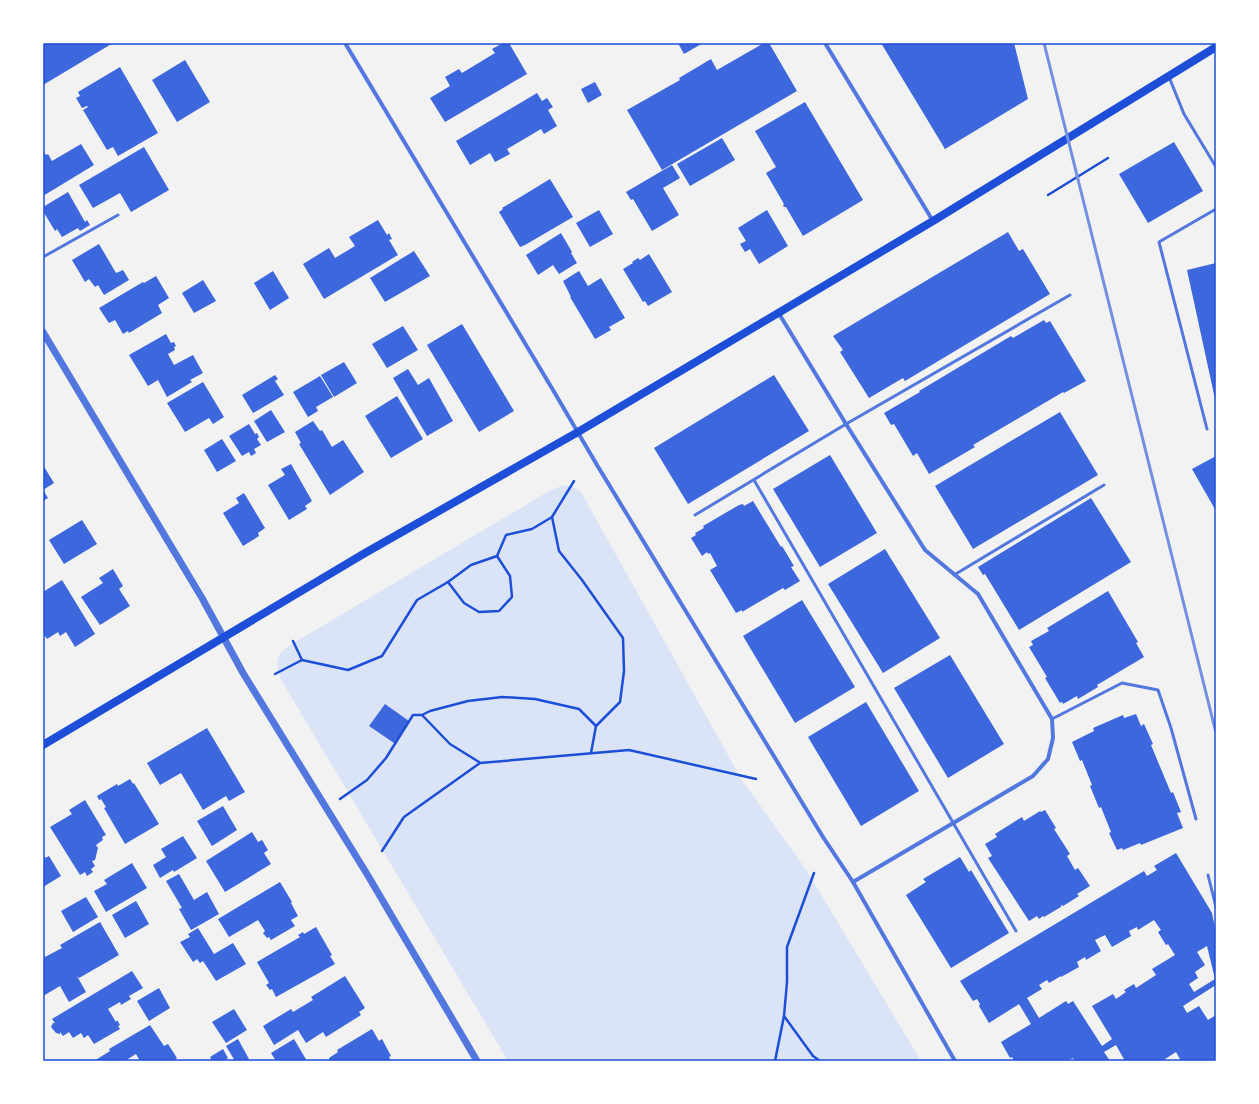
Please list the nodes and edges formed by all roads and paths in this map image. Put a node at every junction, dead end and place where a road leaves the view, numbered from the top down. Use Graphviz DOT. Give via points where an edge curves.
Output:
graph roads {
  1 [pos="345,43"];
  2 [pos="825,43"];
  3 [pos="1216,47"];
  4 [pos="1168,75"];
  5 [pos="1108,158"];
  6 [pos="1216,167"];
  7 [pos="1048,195"];
  8 [pos="1216,209"];
  9 [pos="118,215"];
  10 [pos="932,221"];
  11 [pos="43,257"];
  12 [pos="1070,295"];
  13 [pos="778,312"];
  14 [pos="43,332"];
  15 [pos="846,424"];
  16 [pos="1206,429"];
  17 [pos="578,432"];
  18 [pos="754,480"];
  19 [pos="574,481"];
  20 [pos="1104,485"];
  21 [pos="695,515"];
  22 [pos="552,516"];
  23 [pos="497,556"];
  24 [pos="954,575"];
  25 [pos="448,582"];
  26 [pos="224,638"];
  27 [pos="293,642"];
  28 [pos="302,660"];
  29 [pos="275,674"];
  30 [pos="422,715"];
  31 [pos="1052,719"];
  32 [pos="596,726"];
  33 [pos="43,745"];
  34 [pos="591,753"];
  35 [pos="480,763"];
  36 [pos="756,779"];
  37 [pos="327,809"];
  38 [pos="1196,819"];
  39 [pos="953,823"];
  40 [pos="382,851"];
  41 [pos="814,873"];
  42 [pos="1208,875"];
  43 [pos="853,882"];
  44 [pos="1216,907"];
  45 [pos="1016,931"];
  46 [pos="784,1016"];
  47 [pos="477,1061"];
  48 [pos="775,1061"];
  49 [pos="820,1061"];
  50 [pos="954,1061"];
  1 -- 17 [label="street"];
  2 -- 10 [label="street"];
  3 -- 4 [label="main road"];
  4 -- 6 [label="lane" via="1184,114"];
  4 -- 10 [label="main road"];
  5 -- 7 [label="path"];
  8 -- 16 [label="lane" via="1159,242"];
  9 -- 11 [label="lane"];
  10 -- 13 [label="main road"];
  12 -- 15 [label="lane"];
  13 -- 15 [label="street"];
  13 -- 17 [label="main road"];
  14 -- 26 [label="street"];
  15 -- 18 [label="lane"];
  15 -- 24 [label="street" via="925,550"];
  17 -- 26 [label="main road" via="365,553"];
  17 -- 43 [label="street" via="823,837"];
  18 -- 21 [label="lane"];
  18 -- 39 [label="lane"];
  19 -- 22 [label="path"];
  20 -- 24 [label="lane"];
  22 -- 23 [label="path" via="532,529 506,535"];
  22 -- 32 [label="path" via="559,551 623,638 624,671 620,702"];
  23 -- 25 [label="path" via="471,565"];
  23 -- 25 [label="path" via="510,576 512,597 499,611 479,612 464,603"];
  24 -- 31 [label="street" via="978,594"];
  25 -- 28 [label="path" via="417,600 382,656 348,670"];
  26 -- 33 [label="main road"];
  26 -- 37 [label="street"];
  27 -- 28 [label="path"];
  28 -- 29 [label="path"];
  30 -- 32 [label="path" via="468,701 502,697 535,699 579,709"];
  30 -- 35 [label="path" via="450,744"];
  30 -- 37 [label="path" via="413,716 386,758 368,780"];
  31 -- 38 [label="lane" via="1122,683 1158,690"];
  31 -- 39 [label="street" via="1053,738 1048,759 1033,776"];
  32 -- 34 [label="path"];
  34 -- 35 [label="path"];
  34 -- 36 [label="path" via="629,750"];
  35 -- 40 [label="path" via="404,817"];
  37 -- 47 [label="street"];
  39 -- 43 [label="street"];
  39 -- 45 [label="lane"];
  41 -- 46 [label="path" via="787,947"];
  42 -- 44 [label="lane"];
  43 -- 50 [label="street"];
  46 -- 48 [label="path"];
  46 -- 49 [label="path" via="813,1056"];
}
